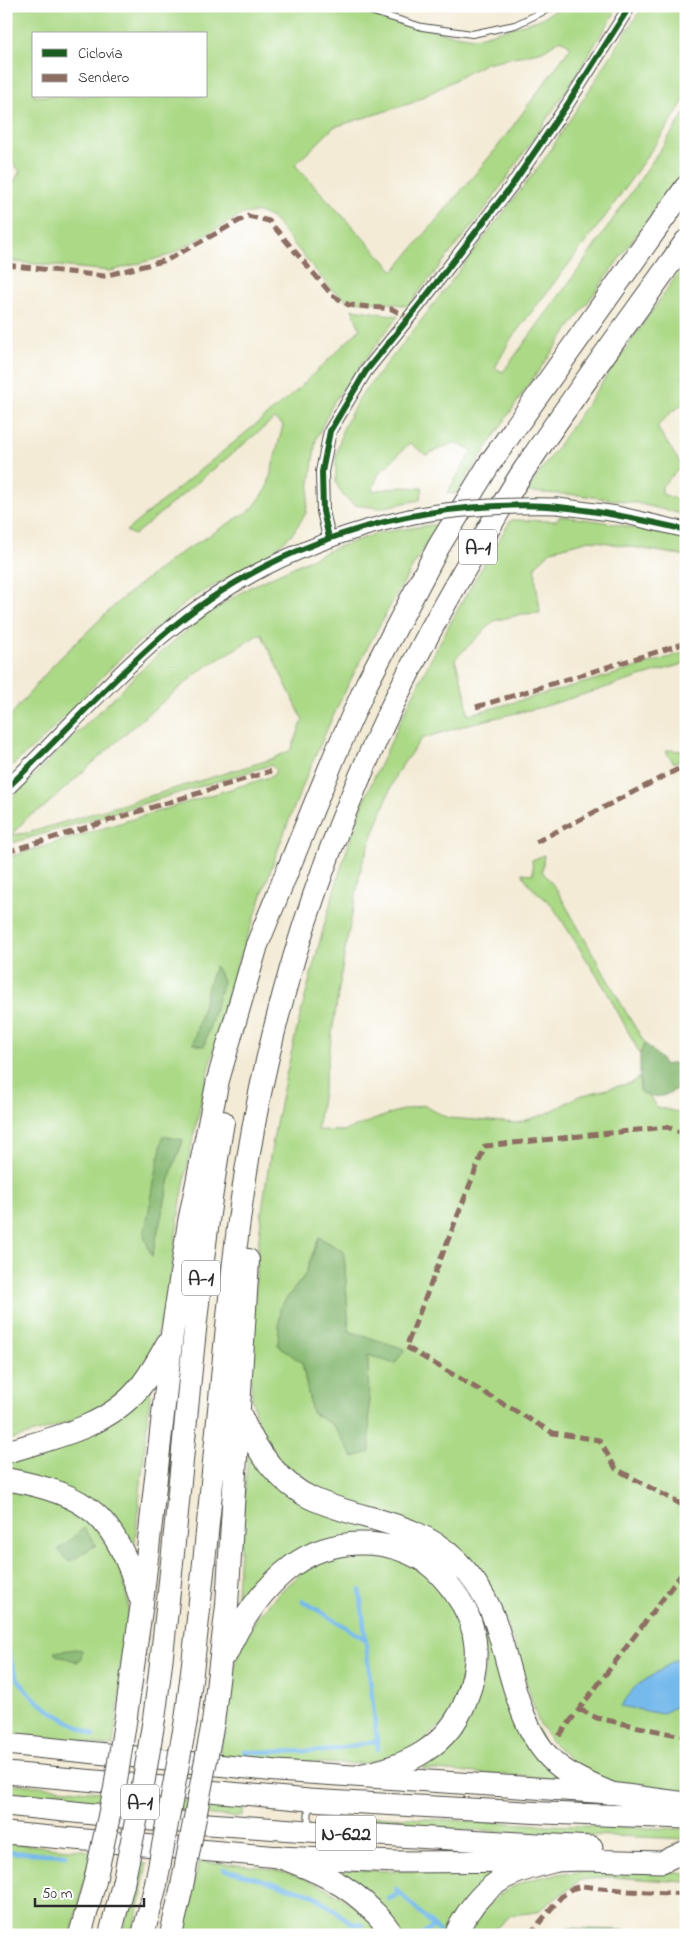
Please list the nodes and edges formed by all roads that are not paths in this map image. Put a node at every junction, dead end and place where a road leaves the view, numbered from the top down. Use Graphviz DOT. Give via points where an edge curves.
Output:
graph roads {
  1 [pos="354,6"];
  2 [pos="555,6"];
  3 [pos="630,6"];
  4 [pos="686,187"];
  5 [pos="686,241"];
  6 [pos="686,530"];
  7 [pos="329,538"];
  8 [pos="6,789"];
  9 [pos="298,847"];
  10 [pos="257,1109"];
  11 [pos="172,1334"];
  12 [pos="239,1411"];
  13 [pos="6,1452"];
  14 [pos="6,1479"];
  15 [pos="142,1603"];
  16 [pos="220,1673"];
  17 [pos="6,1744"];
  18 [pos="6,1773"];
  19 [pos="361,1775"];
  20 [pos="610,1793"];
  21 [pos="309,1800"];
  22 [pos="686,1803"];
  23 [pos="6,1805"];
  24 [pos="686,1818"];
  25 [pos="308,1831"];
  26 [pos="6,1833"];
  27 [pos="686,1851"];
  28 [pos="279,1857"];
  29 [pos="556,1861"];
  30 [pos="80,1935"];
  31 [pos="110,1935"];
  32 [pos="143,1935"];
  33 [pos="170,1935"];
  34 [pos="394,1935"];
  35 [pos="456,1935"];
  1 -- 2 [label="lane" via="422,27 472,34 515,25"];
  3 -- 7 [label="street" via="512,184 366,371 330,431 322,472 323,512"];
  4 -- 9 [label="highway, A-1" via="490,463 439,546 367,683"];
  5 -- 10 [label="highway, A-1" via="523,472 439,611 372,748 340,824 297,952 267,1058"];
  6 -- 7 [label="street, bridge" via="617,514 558,506 518,506 450,509 409,516"];
  7 -- 8 [label="street" via="242,578 163,635"];
  9 -- 11 [label="highway" via="257,945 218,1080 189,1222"];
  9 -- 31 [label="highway, A-1, bridge" via="250,1003 214,1174 154,1719 141,1797"];
  10 -- 12 [label="highway"];
  10 -- 32 [label="highway, A-1, bridge" via="230,1290 186,1720 156,1884"];
  11 -- 13 [label="highway" via="154,1368 139,1388 117,1408 73,1432"];
  11 -- 15 [label="highway"];
  12 -- 16 [label="highway" via="228,1605"];
  12 -- 20 [label="highway" via="249,1435 270,1468 288,1484 311,1498 419,1535 456,1560 484,1595 496,1622 525,1717 538,1742 554,1761 578,1779"];
  14 -- 15 [label="highway" via="34,1484 88,1506 106,1523 118,1541"];
  15 -- 30 [label="highway, bridge" via="114,1788"];
  16 -- 19 [label="highway" via="231,1644 258,1600 292,1566 310,1555 357,1543 402,1549 428,1563 445,1579 472,1620 476,1643 472,1686 461,1714 445,1734 422,1754 386,1770"];
  16 -- 33 [label="highway, bridge" via="182,1886"];
  17 -- 19 [label="highway" via="277,1771"];
  18 -- 21 [label="highway, N-622"];
  19 -- 20 [label="highway"];
  20 -- 22 [label="highway"];
  21 -- 24 [label="highway, N-622" via="544,1814"];
  21 -- 25 [label="lane"];
  23 -- 25 [label="highway, N-622"];
  25 -- 27 [label="highway, N-622"];
  26 -- 28 [label="highway"];
  27 -- 29 [label="highway" via="662,1862"];
  28 -- 29 [label="highway" via="396,1862"];
  28 -- 34 [label="highway" via="307,1867 350,1890"];
  29 -- 35 [label="highway" via="527,1868 492,1884 474,1903"];
}
